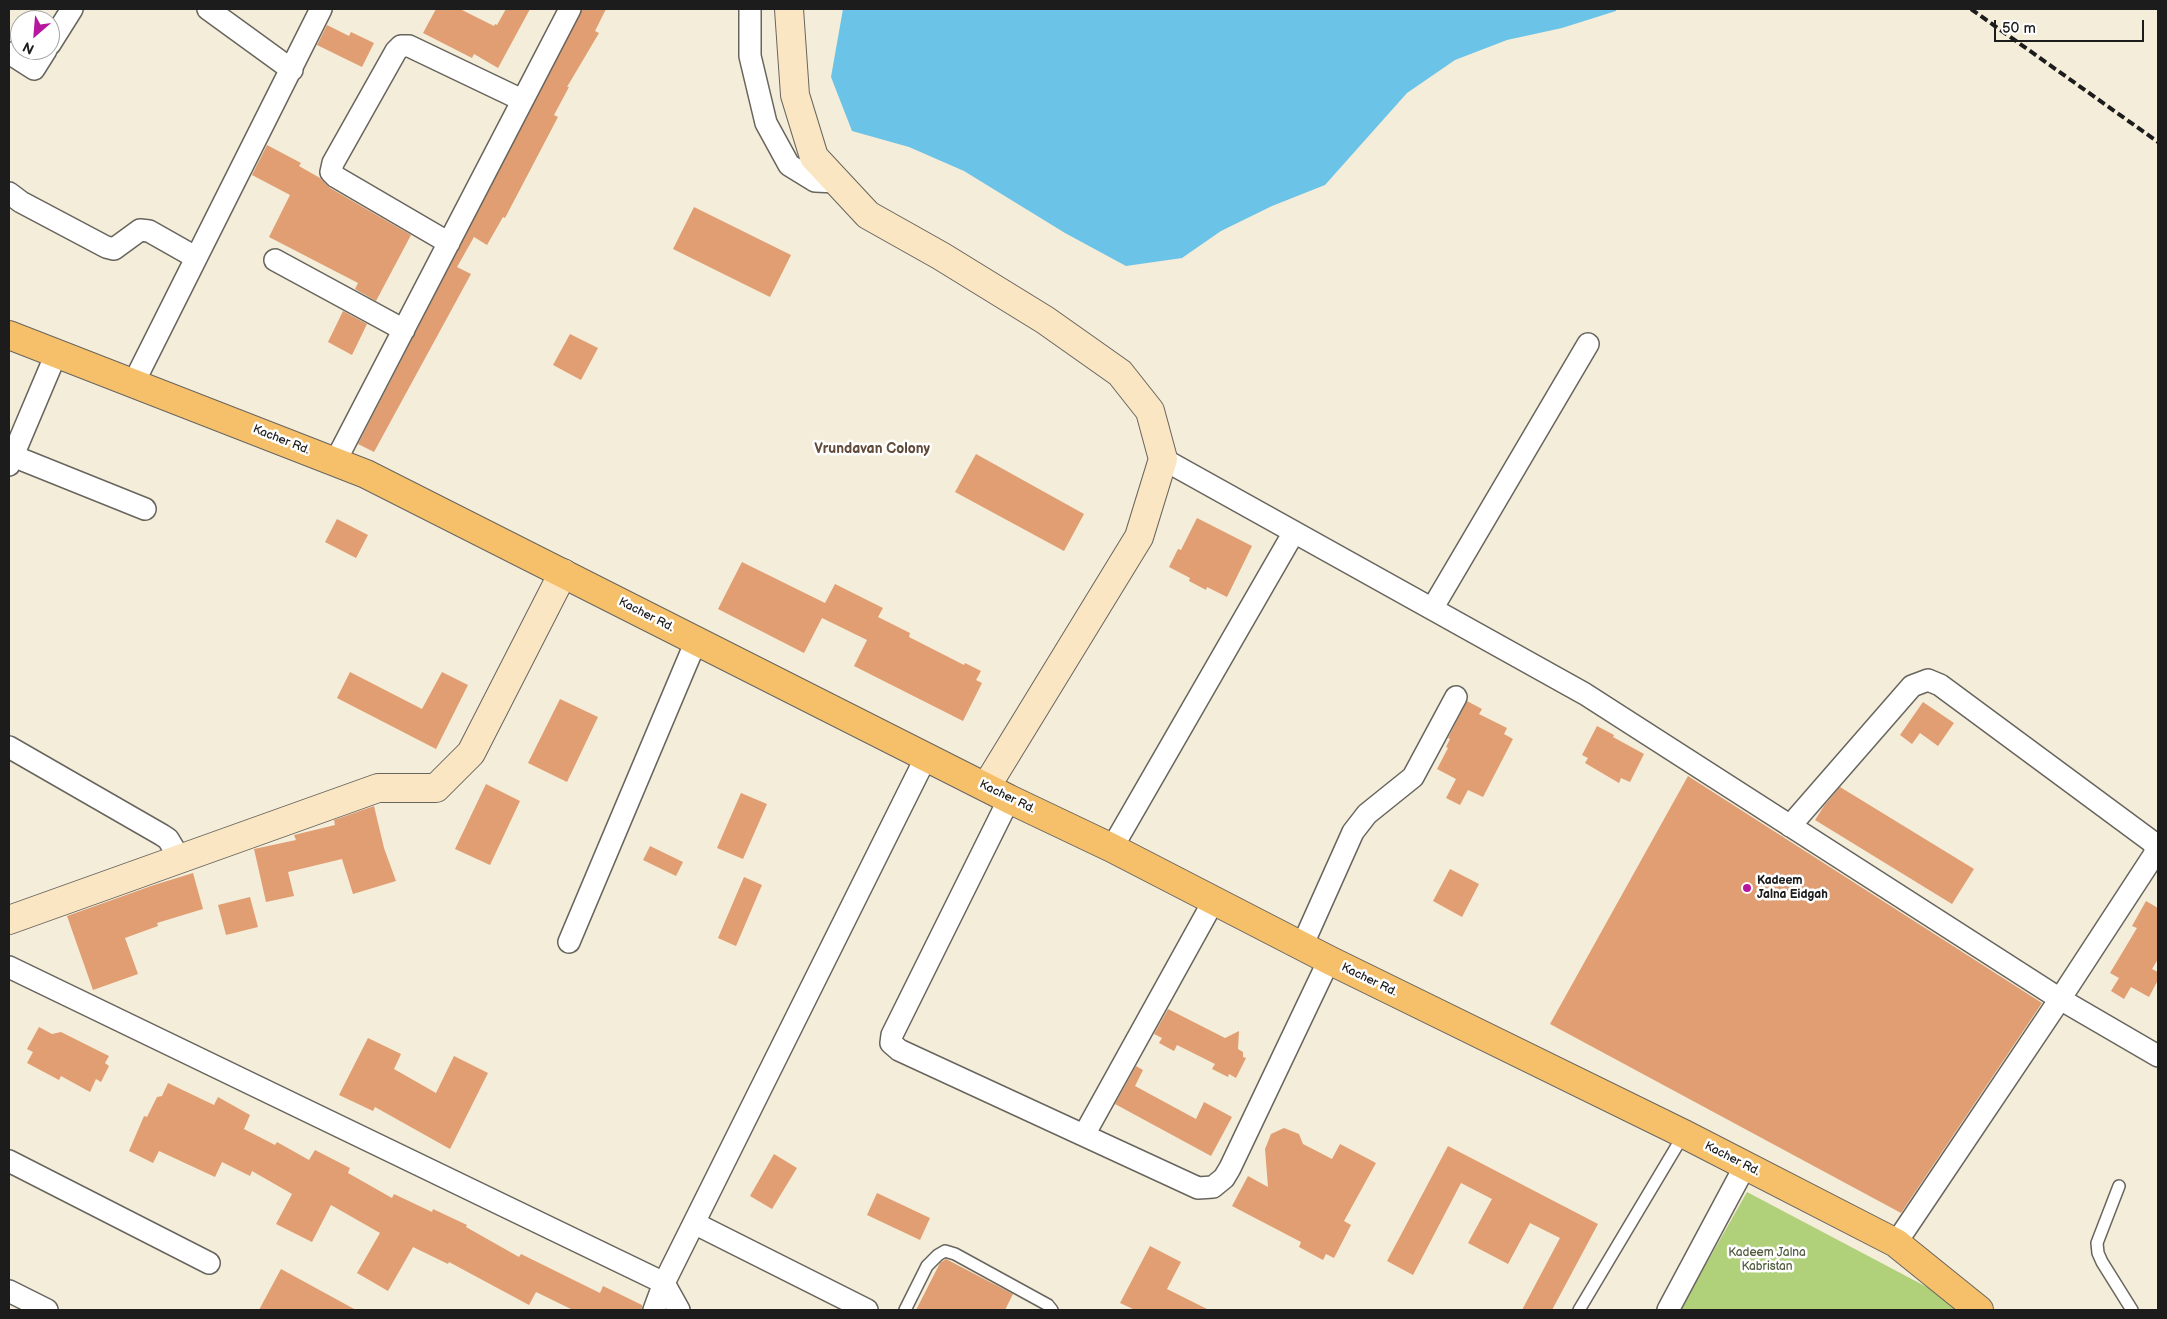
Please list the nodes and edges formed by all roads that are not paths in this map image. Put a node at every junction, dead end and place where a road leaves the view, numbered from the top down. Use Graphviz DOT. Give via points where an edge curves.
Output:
graph roads {
  1 [pos="72,9"];
  2 [pos="208,9"];
  3 [pos="321,9"];
  4 [pos="570,9"];
  5 [pos="750,9"];
  6 [pos="789,9"];
  7 [pos="60,28"];
  8 [pos="20,60"];
  9 [pos="40,60"];
  10 [pos="292,70"];
  11 [pos="522,100"];
  12 [pos="837,182"];
  13 [pos="9,193"];
  14 [pos="449,243"];
  15 [pos="195,257"];
  16 [pos="275,260"];
  17 [pos="404,330"];
  18 [pos="9,335"];
  19 [pos="1588,344"];
  20 [pos="56,354"];
  21 [pos="134,382"];
  22 [pos="1163,459"];
  23 [pos="11,460"];
  24 [pos="335,462"];
  25 [pos="145,509"];
  26 [pos="1294,532"];
  27 [pos="563,573"];
  28 [pos="1432,609"];
  29 [pos="696,640"];
  30 [pos="1456,697"];
  31 [pos="9,747"];
  32 [pos="926,757"];
  33 [pos="998,793"];
  34 [pos="1790,826"];
  35 [pos="1112,848"];
  36 [pos="180,859"];
  37 [pos="1213,902"];
  38 [pos="9,920"];
  39 [pos="569,942"];
  40 [pos="1302,946"];
  41 [pos="1329,960"];
  42 [pos="9,967"];
  43 [pos="2060,999"];
  44 [pos="2158,1056"];
  45 [pos="1684,1134"];
  46 [pos="1084,1135"];
  47 [pos="9,1161"];
  48 [pos="1745,1166"];
  49 [pos="2120,1186"];
  50 [pos="694,1223"];
  51 [pos="1896,1243"];
  52 [pos="209,1262"];
  53 [pos="664,1283"];
  54 [pos="9,1291"];
  55 [pos="47,1310"];
  56 [pos="654,1310"];
  57 [pos="679,1310"];
  58 [pos="867,1310"];
  59 [pos="906,1310"];
  60 [pos="1052,1310"];
  61 [pos="1579,1310"];
  62 [pos="1668,1310"];
  63 [pos="1979,1310"];
  64 [pos="2132,1310"];
  1 -- 7 [label="street"];
  2 -- 10 [label="street"];
  3 -- 10 [label="street"];
  4 -- 11 [label="street"];
  5 -- 12 [label="street" via="750,56 766,123 789,165 816,181"];
  6 -- 12 [label="street" via="795,95 814,157"];
  8 -- 9 [label="street" via="34,69"];
  10 -- 15 [label="street"];
  11 -- 14 [label="street"];
  11 -- 14 [label="street" via="410,46 401,46 331,168 330,172 336,177"];
  12 -- 22 [label="street" via="868,215 1045,320 1120,373 1150,411"];
  13 -- 15 [label="street" via="20,202 106,247 114,249 140,230 149,231"];
  14 -- 17 [label="street"];
  15 -- 21 [label="street"];
  16 -- 17 [label="street"];
  17 -- 24 [label="street"];
  18 -- 20 [label="main road, Kacher Rd."];
  19 -- 28 [label="street"];
  20 -- 21 [label="main road, Kacher Rd."];
  20 -- 23 [label="street"];
  21 -- 24 [label="main road, Kacher Rd."];
  22 -- 26 [label="street"];
  22 -- 33 [label="street" via="1139,537"];
  23 -- 25 [label="street"];
  24 -- 27 [label="main road, Kacher Rd." via="366,474"];
  26 -- 28 [label="street"];
  26 -- 35 [label="street"];
  27 -- 29 [label="main road, Kacher Rd."];
  27 -- 36 [label="street" via="471,754 436,788 378,788"];
  28 -- 34 [label="street" via="1585,694"];
  29 -- 32 [label="main road, Kacher Rd."];
  29 -- 39 [label="street"];
  30 -- 40 [label="street" via="1413,777 1367,814 1356,828"];
  31 -- 36 [label="street" via="162,835"];
  32 -- 33 [label="main road, Kacher Rd."];
  32 -- 50 [label="street"];
  33 -- 35 [label="main road, Kacher Rd."];
  33 -- 46 [label="street" via="892,1034 891,1043 899,1050"];
  34 -- 43 [label="street"];
  34 -- 43 [label="street" via="1912,686 1928,680 1940,685 2156,847 2154,855"];
  35 -- 37 [label="main road, Kacher Rd."];
  36 -- 38 [label="street"];
  37 -- 40 [label="main road, Kacher Rd."];
  37 -- 46 [label="street"];
  40 -- 41 [label="main road, Kacher Rd."];
  41 -- 45 [label="main road, Kacher Rd."];
  41 -- 46 [label="street" via="1230,1168 1213,1187 1198,1188"];
  42 -- 53 [label="street"];
  43 -- 44 [label="street"];
  43 -- 51 [label="street"];
  45 -- 48 [label="main road, Kacher Rd."];
  45 -- 61 [label="lane"];
  47 -- 52 [label="street"];
  48 -- 51 [label="main road, Kacher Rd."];
  48 -- 62 [label="street"];
  49 -- 64 [label="lane" via="2097,1242 2098,1253"];
  50 -- 53 [label="street"];
  50 -- 58 [label="street"];
  51 -- 63 [label="main road, Kacher Rd."];
  53 -- 56 [label="street"];
  53 -- 57 [label="street"];
  54 -- 55 [label="street"];
  59 -- 60 [label="lane" via="927,1266 945,1251 964,1258"];
}
